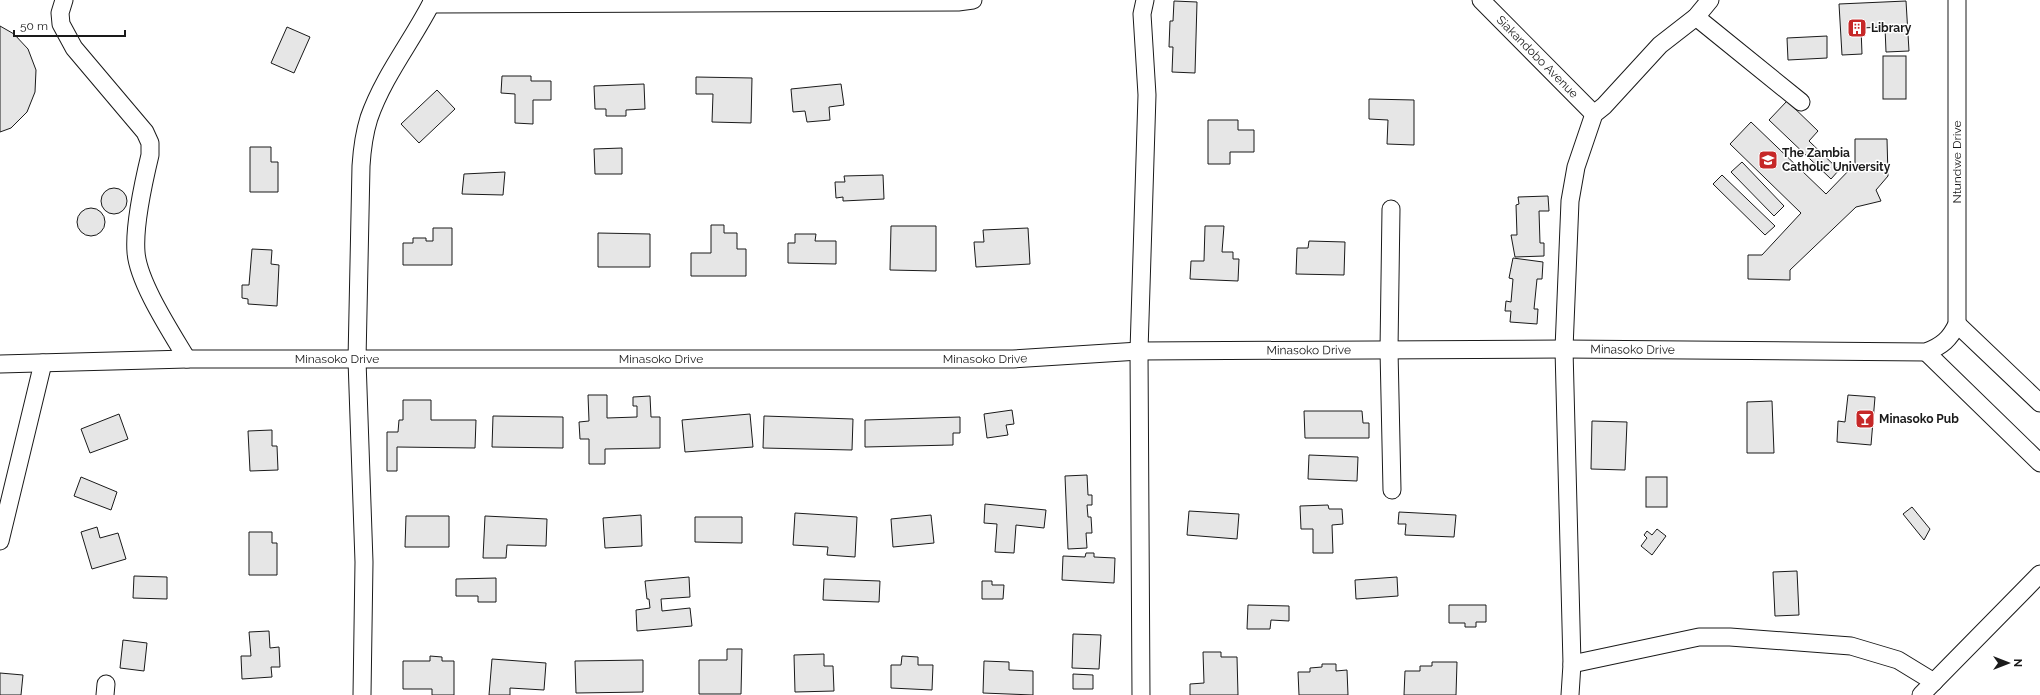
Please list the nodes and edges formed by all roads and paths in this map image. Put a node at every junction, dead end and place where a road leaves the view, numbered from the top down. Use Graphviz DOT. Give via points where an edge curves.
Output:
graph roads {
  1 [pos="64,0"];
  2 [pos="973,0"];
  3 [pos="1145,0"];
  4 [pos="1481,0"];
  5 [pos="1710,0"];
  6 [pos="1957,0"];
  7 [pos="432,2"];
  8 [pos="1696,17"];
  9 [pos="1801,102"];
  10 [pos="1594,114"];
  11 [pos="1390,209"];
  12 [pos="1957,324"];
  13 [pos="1564,349"];
  14 [pos="1389,350"];
  15 [pos="1139,351"];
  16 [pos="1926,352"];
  17 [pos="187,359"];
  18 [pos="357,360"];
  19 [pos="0,364"];
  20 [pos="43,364"];
  21 [pos="2040,403"];
  22 [pos="2040,463"];
  23 [pos="1392,490"];
  24 [pos="0,541"];
  25 [pos="2040,574"];
  26 [pos="1572,664"];
  27 [pos="1934,682"];
  28 [pos="362,695"];
  29 [pos="1141,695"];
  30 [pos="1570,695"];
  31 [pos="1921,695"];
  1 -- 17 [label="street" via="60,12 61,24 74,48 145,132 150,143 136,232 136,252 140,270 162,318"];
  2 -- 7 [label="street"];
  3 -- 15 [label="street" via="1142,14 1147,95"];
  4 -- 10 [label="street, Siakandobo Avenue"];
  5 -- 8 [label="street"];
  6 -- 12 [label="street, Ntundwe Drive"];
  7 -- 18 [label="street" via="382,89 363,143"];
  8 -- 9 [label="street"];
  8 -- 10 [label="street" via="1660,45"];
  10 -- 13 [label="street" via="1576,167 1570,201"];
  11 -- 14 [label="street"];
  12 -- 16 [label="street, Minasoko Drive" via="1943,345"];
  12 -- 21 [label="street"];
  13 -- 14 [label="street, Minasoko Drive"];
  13 -- 16 [label="street, Minasoko Drive"];
  13 -- 26 [label="street"];
  14 -- 15 [label="street, Minasoko Drive"];
  14 -- 23 [label="street"];
  15 -- 18 [label="street, Minasoko Drive" via="1013,359"];
  15 -- 29 [label="street"];
  16 -- 22 [label="street"];
  17 -- 18 [label="street, Minasoko Drive"];
  17 -- 20 [label="street, Minasoko Drive"];
  18 -- 28 [label="street" via="364,562"];
  19 -- 20 [label="street, Minasoko Drive"];
  20 -- 24 [label="street"];
  25 -- 27 [label="street"];
  26 -- 27 [label="street" via="1699,636 1730,636 1851,646 1898,660"];
  26 -- 30 [label="street"];
  27 -- 31 [label="street"];
}
